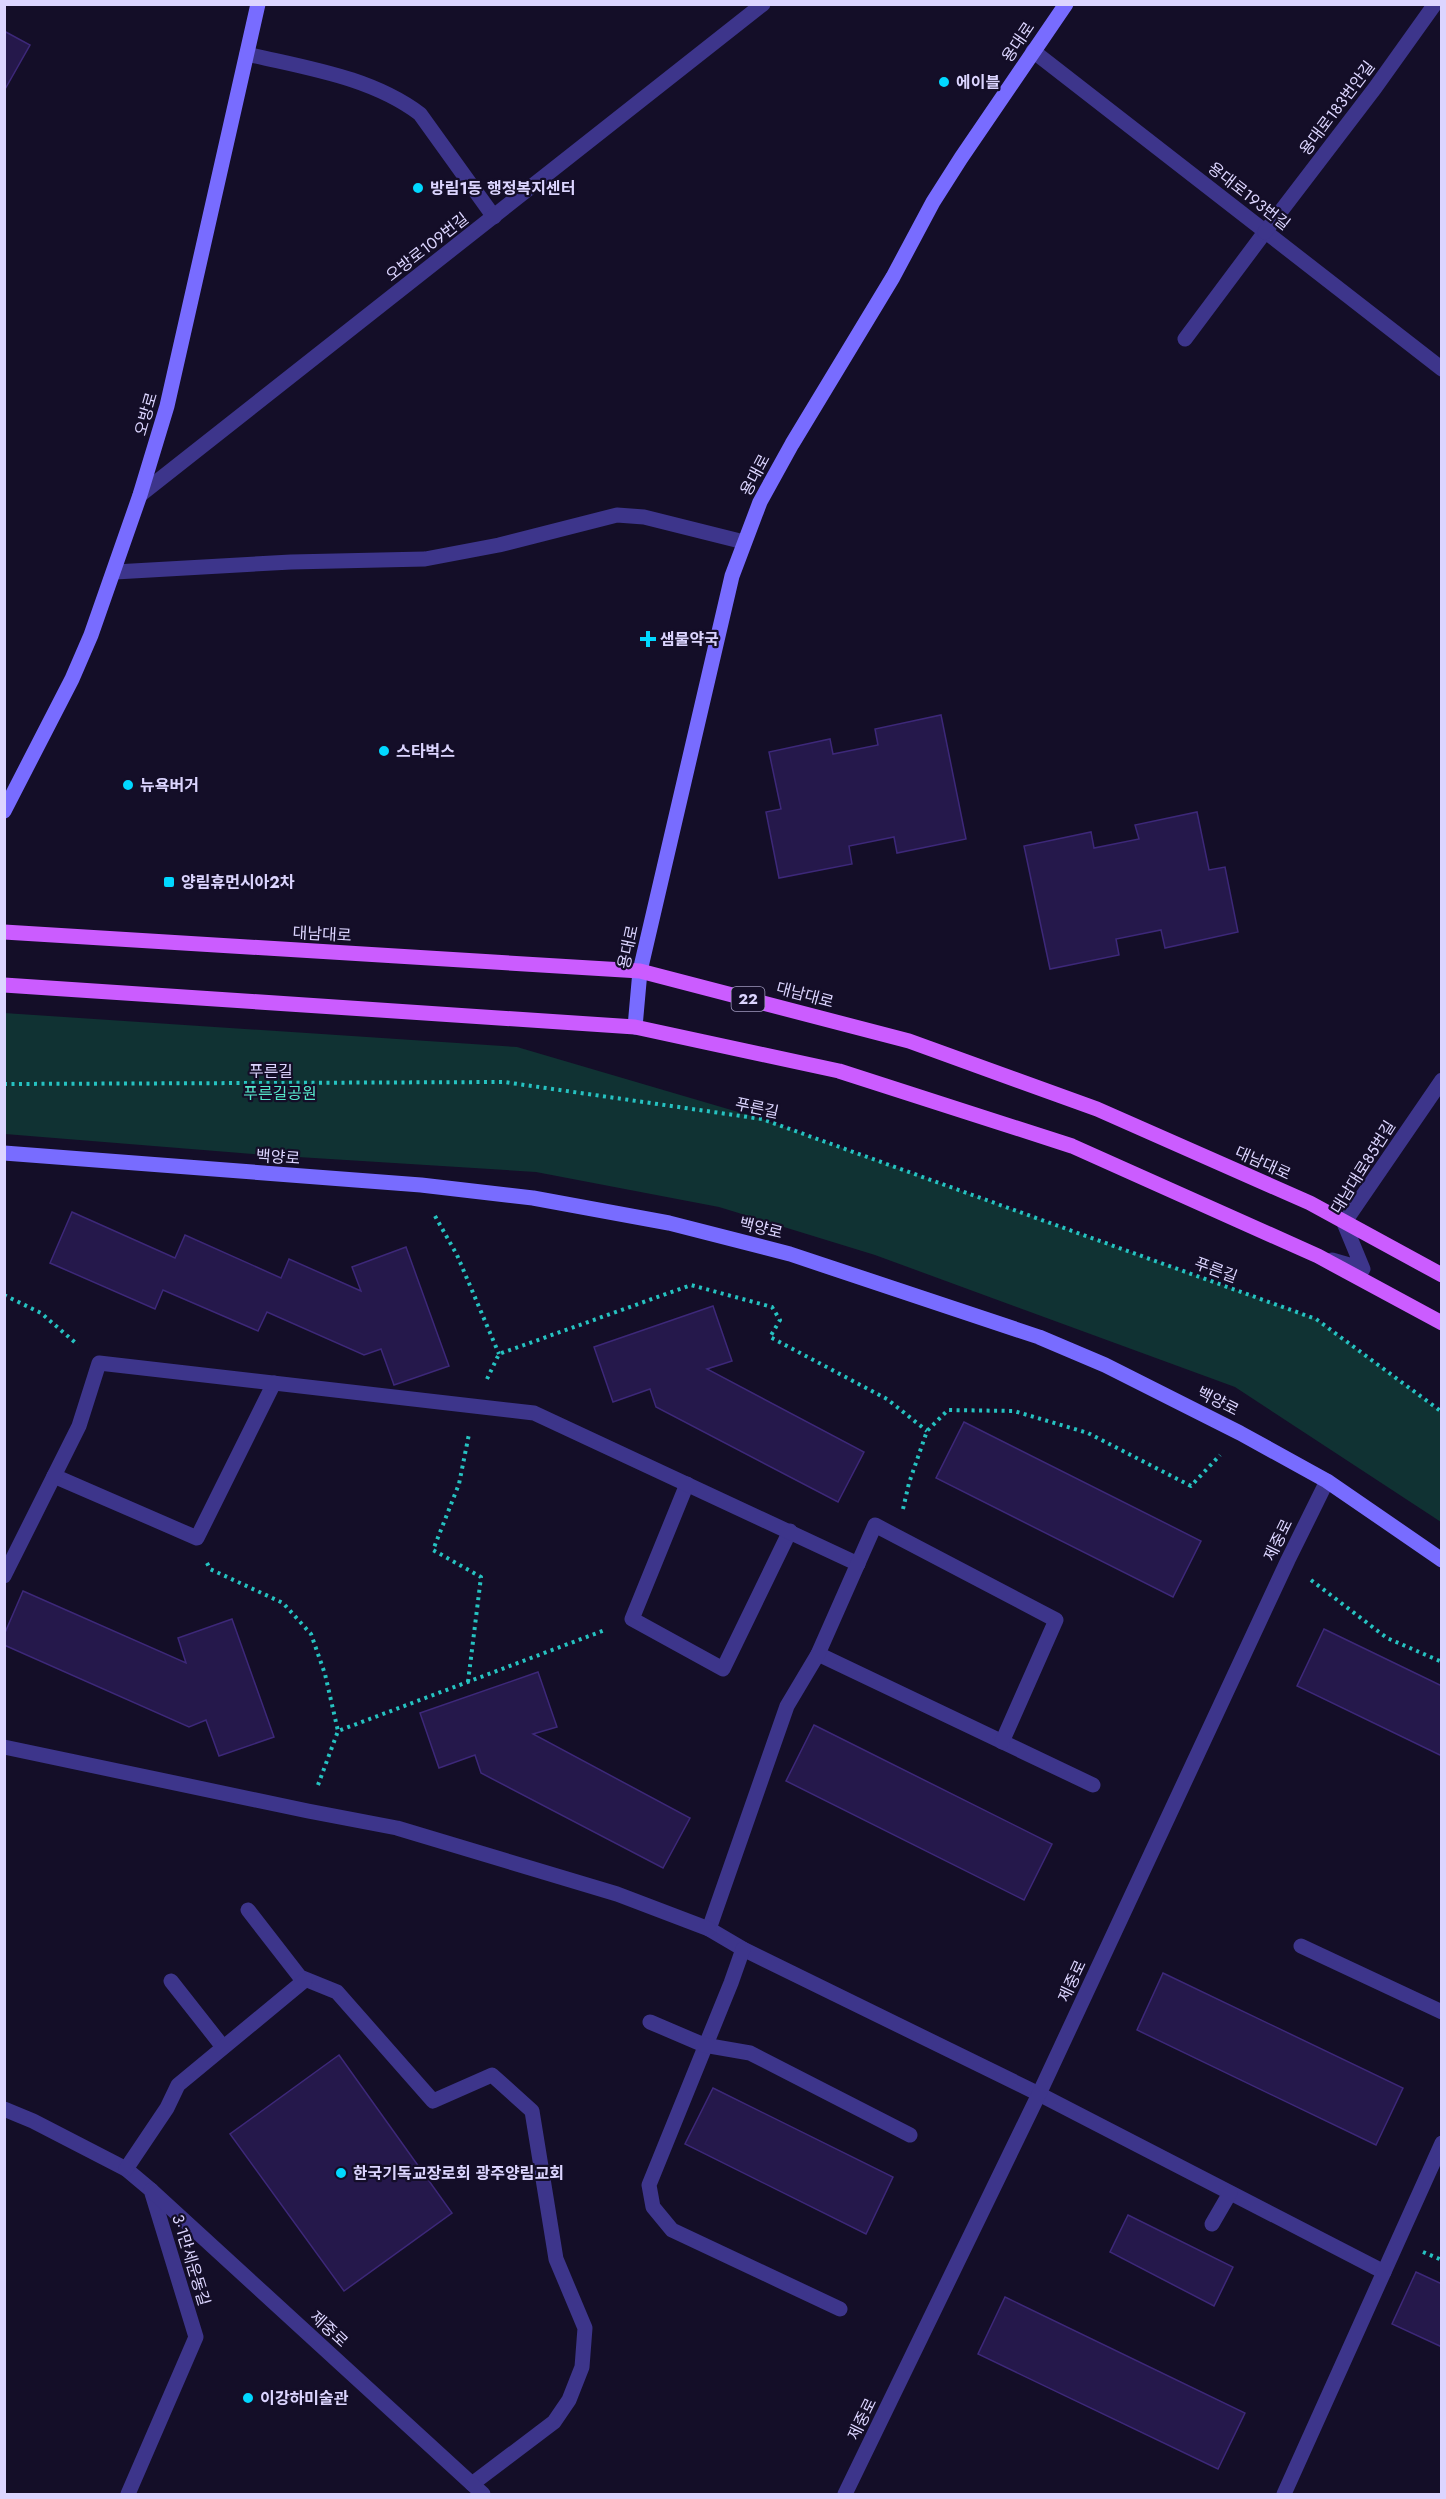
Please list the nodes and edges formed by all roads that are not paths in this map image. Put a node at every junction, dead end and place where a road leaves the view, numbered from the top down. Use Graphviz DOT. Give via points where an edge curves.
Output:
graph roads {
  1 [pos="258,4"];
  2 [pos="763,4"];
  3 [pos="1066,4"];
  4 [pos="1435,4"];
  5 [pos="1033,51"];
  6 [pos="247,54"];
  7 [pos="494,217"];
  8 [pos="1265,232"];
  9 [pos="1185,339"];
  10 [pos="1442,369"];
  11 [pos="140,495"];
  12 [pos="744,542"];
  13 [pos="115,572"];
  14 [pos="4,811"];
  15 [pos="4,932"];
  16 [pos="640,971"];
  17 [pos="4,985"];
  18 [pos="635,1027"];
  19 [pos="1442,1080"];
  20 [pos="4,1153"];
  21 [pos="1344,1223"];
  22 [pos="1318,1256"];
  23 [pos="1442,1275"];
  24 [pos="1442,1323"];
  25 [pos="274,1383"];
  26 [pos="54,1476"];
  27 [pos="1327,1481"];
  28 [pos="687,1485"];
  29 [pos="790,1532"];
  30 [pos="1442,1560"];
  31 [pos="858,1563"];
  32 [pos="4,1576"];
  33 [pos="818,1654"];
  34 [pos="1002,1742"];
  35 [pos="4,1747"];
  36 [pos="1094,1785"];
  37 [pos="248,1910"];
  38 [pos="709,1929"];
  39 [pos="1301,1946"];
  40 [pos="743,1949"];
  41 [pos="305,1980"];
  42 [pos="171,1981"];
  43 [pos="1442,2012"];
  44 [pos="650,2022"];
  45 [pos="704,2045"];
  46 [pos="223,2047"];
  47 [pos="1039,2094"];
  48 [pos="4,2109"];
  49 [pos="909,2135"];
  50 [pos="1442,2143"];
  51 [pos="126,2169"];
  52 [pos="152,2190"];
  53 [pos="1230,2193"];
  54 [pos="1212,2224"];
  55 [pos="1384,2272"];
  56 [pos="840,2309"];
  57 [pos="477,2489"];
  58 [pos="128,2494"];
  59 [pos="845,2494"];
  60 [pos="1284,2494"];
  1 -- 6 [label="street, 오방로"];
  2 -- 7 [label="street, 오방로109번길"];
  3 -- 5 [label="street, 용대로"];
  4 -- 8 [label="street, 용대로183번안길"];
  5 -- 8 [label="street, 용대로193번길"];
  5 -- 12 [label="street, 용대로" via="933,202 792,444 760,502"];
  6 -- 7 [label="street" via="383,90 407,104 420,114"];
  6 -- 11 [label="street, 오방로" via="167,406"];
  7 -- 11 [label="street, 오방로109번길"];
  8 -- 9 [label="street, 용대로183번안길"];
  8 -- 10 [label="street, 용대로193번길"];
  11 -- 13 [label="street, 오방로"];
  12 -- 13 [label="street" via="644,517 617,515 425,559"];
  12 -- 16 [label="street, 용대로" via="732,576"];
  13 -- 14 [label="street, 오방로" via="72,679"];
  15 -- 16 [label="main road, 대남대로 / 22"];
  16 -- 18 [label="street, 용대로"];
  16 -- 21 [label="main road, 대남대로 / 22" via="920,1045 1097,1109 1310,1203"];
  17 -- 18 [label="main road"];
  18 -- 22 [label="main road" via="838,1071 1072,1146"];
  19 -- 21 [label="street, 대남대로85번길"];
  20 -- 27 [label="street, 백양로" via="421,1185 533,1198 669,1223 790,1254 1039,1337 1240,1432"];
  21 -- 22 [label="street, 대남대로85번길" via="1363,1269"];
  21 -- 23 [label="main road, 대남대로 / 22"];
  22 -- 24 [label="main road"];
  25 -- 26 [label="street" via="99,1363 79,1426"];
  25 -- 26 [label="street" via="197,1538"];
  25 -- 28 [label="street" via="534,1413"];
  26 -- 32 [label="street"];
  27 -- 30 [label="street, 백양로"];
  27 -- 47 [label="street, 제중로"];
  28 -- 29 [label="street"];
  28 -- 29 [label="street" via="632,1619 723,1669"];
  29 -- 31 [label="street"];
  31 -- 33 [label="street"];
  31 -- 34 [label="street" via="875,1525 1056,1620"];
  33 -- 34 [label="street"];
  33 -- 38 [label="street" via="787,1706"];
  34 -- 36 [label="street"];
  35 -- 38 [label="street" via="397,1828 617,1894"];
  37 -- 41 [label="street"];
  38 -- 40 [label="street"];
  39 -- 43 [label="street"];
  40 -- 45 [label="street"];
  40 -- 47 [label="street"];
  41 -- 46 [label="street"];
  41 -- 57 [label="street" via="337,1992 433,2101 492,2075 532,2111 556,2259 585,2328 582,2367 569,2400 554,2422"];
  42 -- 46 [label="street"];
  44 -- 45 [label="street"];
  45 -- 49 [label="street" via="750,2053"];
  45 -- 56 [label="street" via="649,2185 652,2207 672,2230"];
  46 -- 51 [label="street" via="178,2085 167,2109"];
  47 -- 53 [label="street"];
  47 -- 59 [label="street, 제중로"];
  48 -- 51 [label="street"];
  50 -- 55 [label="street"];
  51 -- 52 [label="street"];
  52 -- 57 [label="street, 제중로"];
  52 -- 58 [label="street, 3·1만세운동길" via="196,2337"];
  53 -- 54 [label="street"];
  53 -- 55 [label="street"];
  55 -- 60 [label="street"];
}
